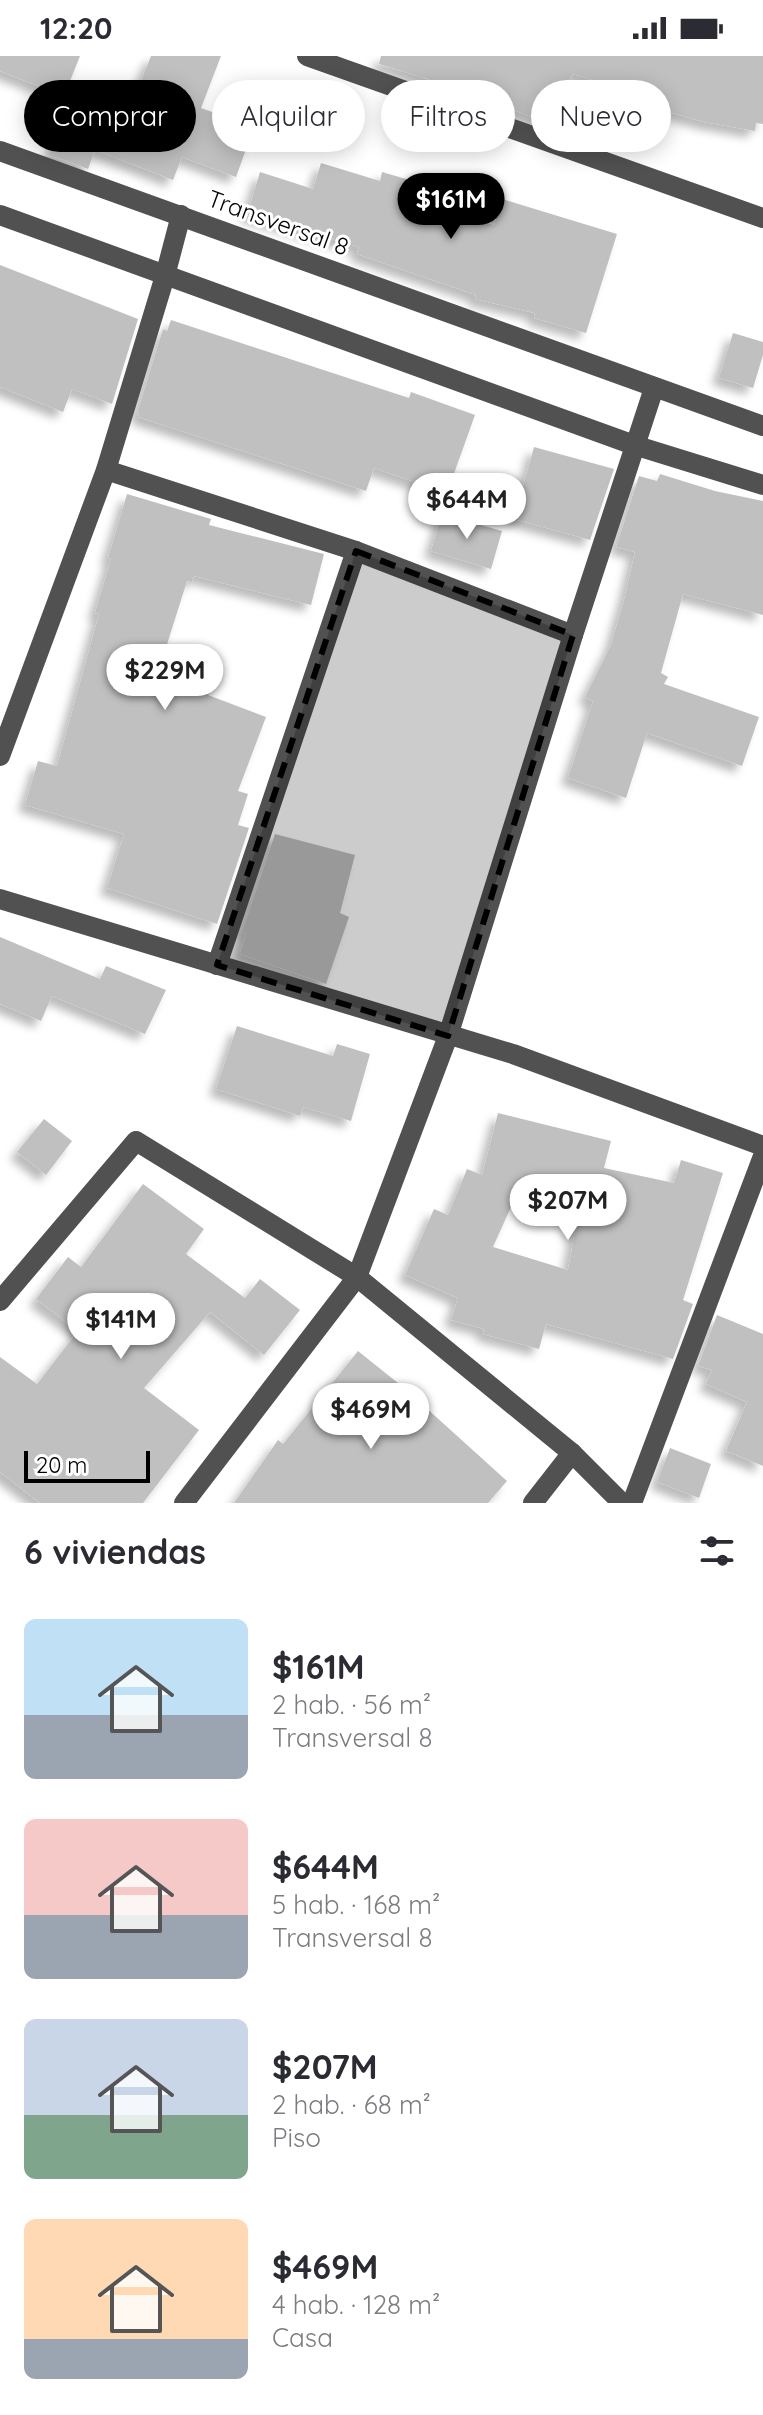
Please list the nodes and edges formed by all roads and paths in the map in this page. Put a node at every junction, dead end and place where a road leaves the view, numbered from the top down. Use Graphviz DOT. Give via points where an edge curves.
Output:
graph roads {
  1 [pos="307,56"];
  2 [pos="0,151"];
  3 [pos="0,215"];
  4 [pos="181,215"];
  5 [pos="763,218"];
  6 [pos="165,276"];
  7 [pos="654,388"];
  8 [pos="763,426"];
  9 [pos="634,445"];
  10 [pos="106,470"];
  11 [pos="763,485"];
  12 [pos="356,551"];
  13 [pos="573,635"];
  14 [pos="0,756"];
  15 [pos="0,899"];
  16 [pos="217,965"];
  17 [pos="448,1036"];
  18 [pos="763,1146"];
  19 [pos="763,1156"];
  20 [pos="357,1277"];
  21 [pos="0,1301"];
  22 [pos="572,1453"];
  23 [pos="184,1503"];
  24 [pos="533,1503"];
  25 [pos="622,1503"];
  26 [pos="632,1503"];
  1 -- 5 [label="street"];
  2 -- 4 [label="street, Transversal 8"];
  3 -- 6 [label="street"];
  4 -- 6 [label="street"];
  4 -- 7 [label="street, Transversal 8"];
  6 -- 9 [label="street"];
  6 -- 10 [label="street"];
  7 -- 8 [label="street, Transversal 8"];
  7 -- 9 [label="street"];
  9 -- 11 [label="street"];
  9 -- 13 [label="street"];
  10 -- 12 [label="street"];
  10 -- 14 [label="street"];
  12 -- 13 [label="street"];
  12 -- 16 [label="street"];
  13 -- 17 [label="street"];
  15 -- 16 [label="street"];
  16 -- 17 [label="street"];
  17 -- 18 [label="street" via="513,1054"];
  17 -- 20 [label="street"];
  19 -- 26 [label="street"];
  20 -- 21 [label="street" via="136,1141"];
  20 -- 22 [label="street"];
  20 -- 23 [label="street"];
  22 -- 24 [label="street"];
  22 -- 25 [label="street"];
}
